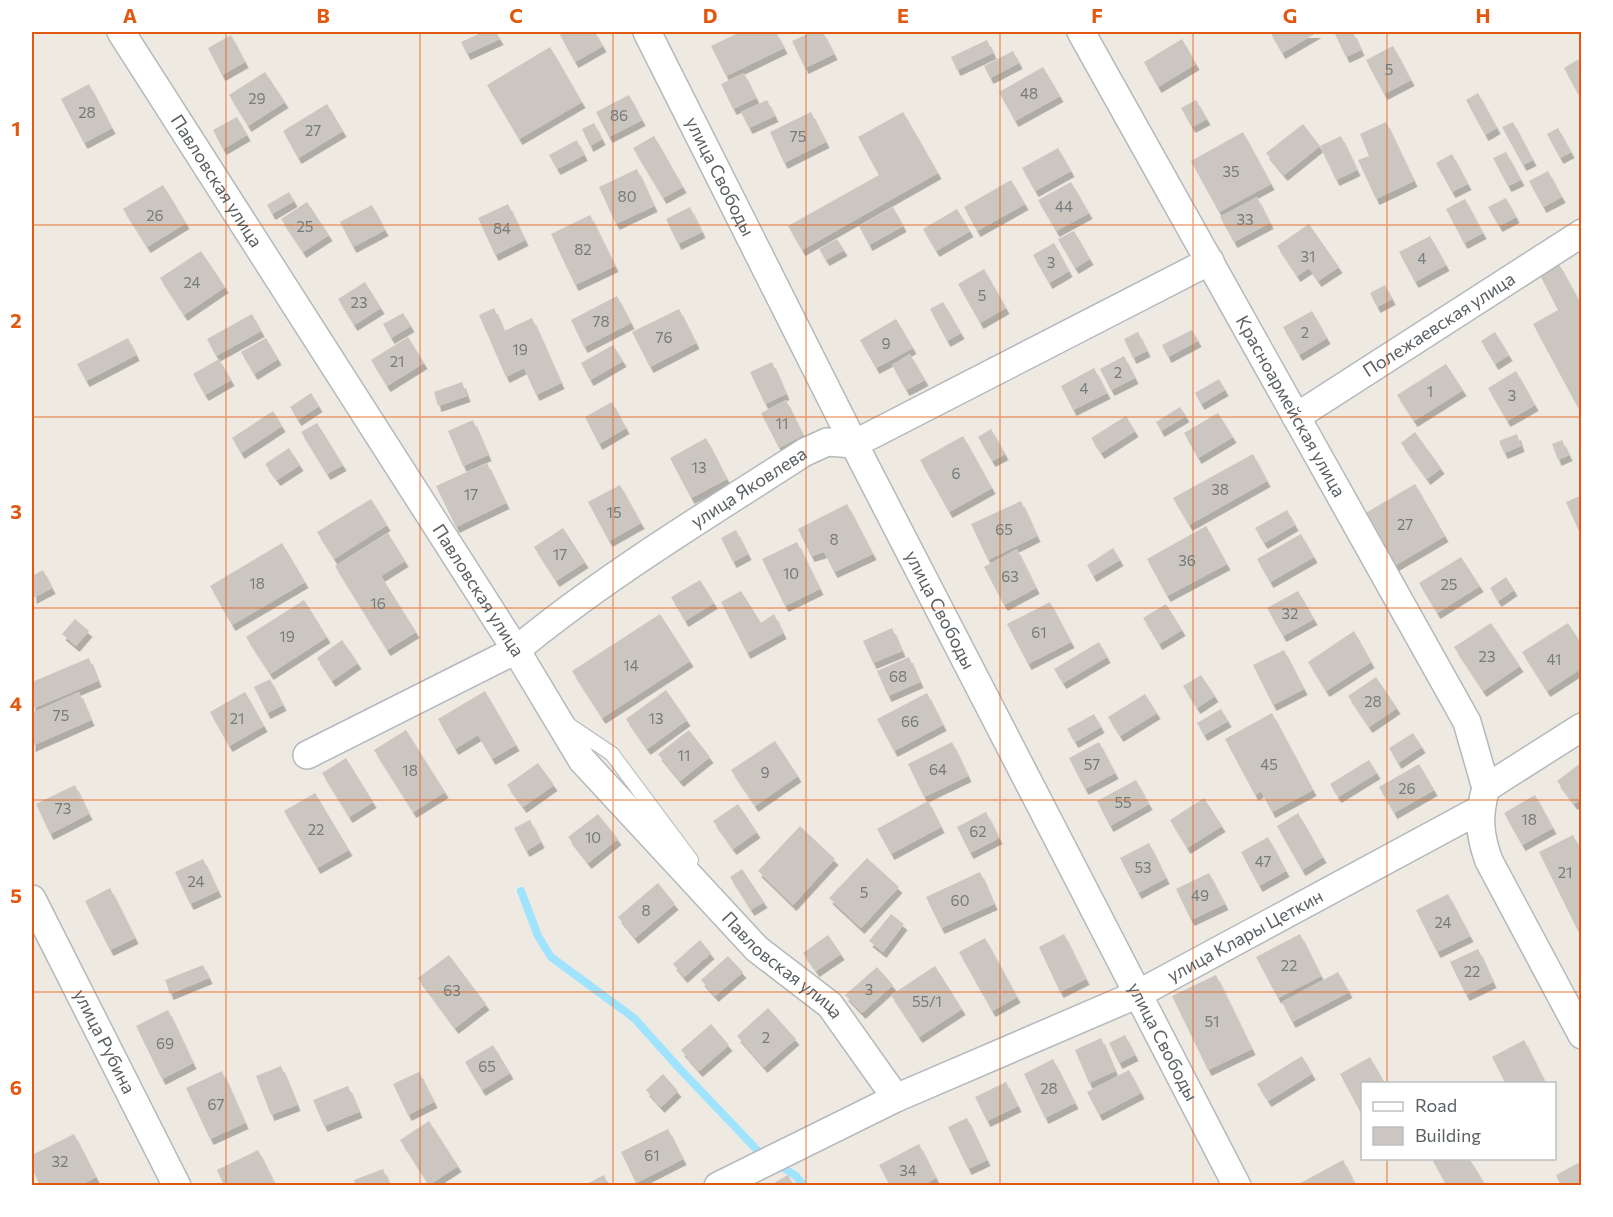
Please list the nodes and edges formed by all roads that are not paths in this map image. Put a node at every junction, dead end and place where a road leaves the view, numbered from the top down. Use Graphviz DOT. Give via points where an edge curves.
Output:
graph roads {
  1 [pos="121,32"];
  2 [pos="646,32"];
  3 [pos="1081,32"];
  4 [pos="1581,233"];
  5 [pos="1210,261"];
  6 [pos="1296,417"];
  7 [pos="854,444"];
  8 [pos="516,650"];
  9 [pos="1581,728"];
  10 [pos="307,754"];
  11 [pos="1483,799"];
  12 [pos="32,900"];
  13 [pos="1138,994"];
  14 [pos="1581,1035"];
  15 [pos="896,1098"];
  16 [pos="177,1185"];
  17 [pos="718,1185"];
  18 [pos="1237,1185"];
  1 -- 8 [label="street, Павловская улица"];
  2 -- 7 [label="street, улица Свободы"];
  3 -- 5 [label="street, Красноармейская улица"];
  4 -- 6 [label="street, Полежаевская улица"];
  5 -- 6 [label="street, Красноармейская улица"];
  5 -- 7 [label="street, улица Яковлева"];
  6 -- 11 [label="street, Красноармейская улица" via="1467,722"];
  7 -- 8 [label="street, улица Яковлева" via="827,442 805,452 671,538"];
  7 -- 13 [label="street, улица Свободы"];
  8 -- 10 [label="street, улица Яковлева"];
  8 -- 15 [label="street, Павловская улица" via="582,760 757,949 830,1005"];
  9 -- 11 [label="street, улица Клары Цеткин"];
  11 -- 13 [label="street, улица Клары Цеткин"];
  11 -- 14 [label="street, Красноармейская улица" via="1482,842"];
  12 -- 16 [label="street, улица Рубина"];
  13 -- 15 [label="street, улица Клары Цеткин"];
  13 -- 18 [label="street, улица Свободы"];
  15 -- 17 [label="street, улица Клары Цеткин"];
}
